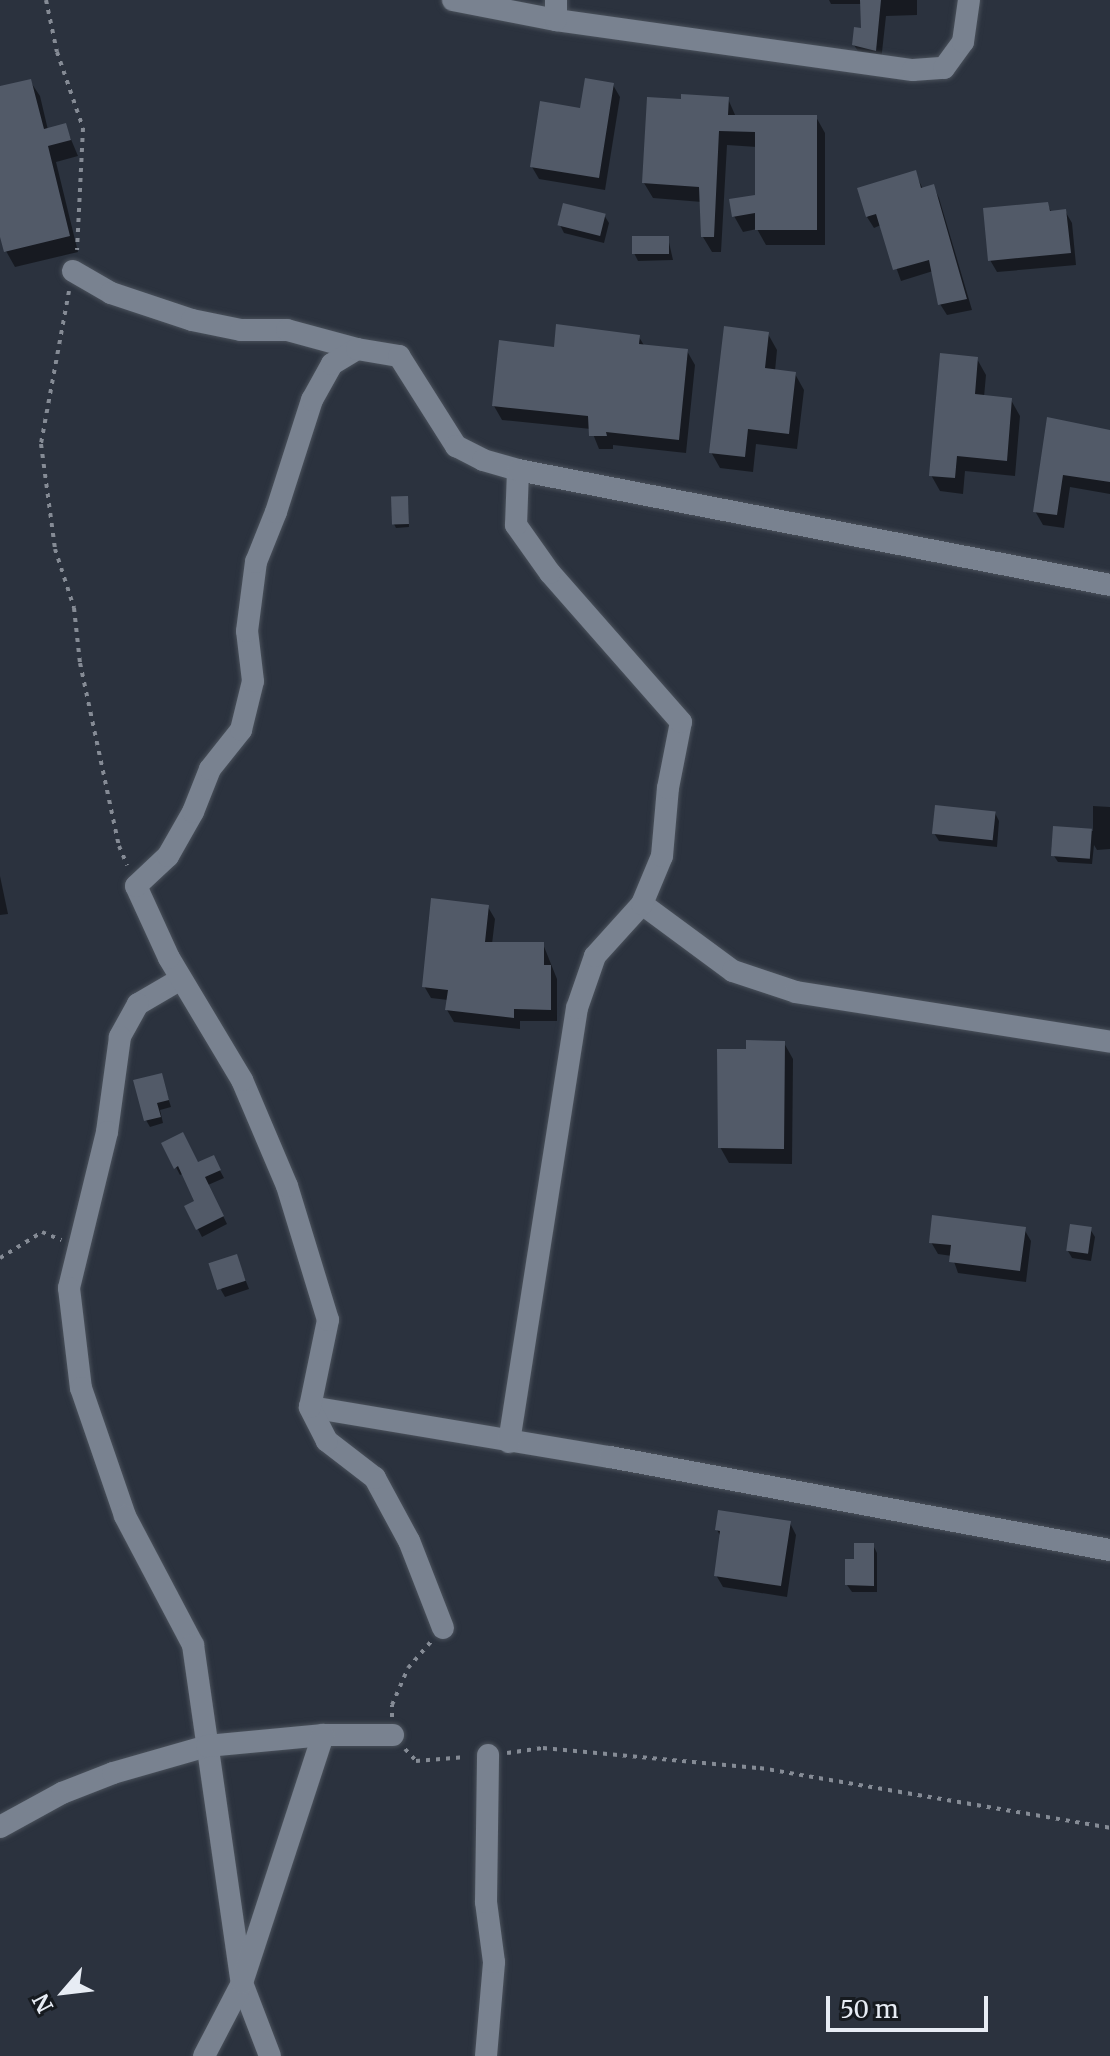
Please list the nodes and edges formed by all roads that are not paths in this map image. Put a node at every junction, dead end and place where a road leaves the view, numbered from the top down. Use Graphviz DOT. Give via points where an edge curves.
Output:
graph roads {
  1 [pos="453,0"];
  2 [pos="969,0"];
  3 [pos="556,10"];
  4 [pos="73,271"];
  5 [pos="357,349"];
  6 [pos="518,470"];
  7 [pos="1110,585"];
  8 [pos="642,904"];
  9 [pos="181,979"];
  10 [pos="1110,1042"];
  11 [pos="310,1407"];
  12 [pos="509,1442"];
  13 [pos="1110,1550"];
  14 [pos="443,1628"];
  15 [pos="323,1735"];
  16 [pos="393,1735"];
  17 [pos="207,1746"];
  18 [pos="488,1755"];
  19 [pos="0,1827"];
  20 [pos="242,1983"];
  21 [pos="204,2056"];
  22 [pos="270,2056"];
  23 [pos="486,2056"];
  1 -- 3 [label="street"];
  2 -- 3 [label="street" via="963,42 944,68 913,70"];
  4 -- 5 [label="street" via="111,293 192,320 241,330 287,330"];
  5 -- 6 [label="street" via="399,356 456,446"];
  5 -- 9 [label="street" via="332,364 312,400 256,562 247,631 253,681 241,730 210,769 168,856 136,886"];
  6 -- 7 [label="street"];
  6 -- 8 [label="street" via="516,525 550,573 681,722 662,856"];
  8 -- 10 [label="street" via="733,971 796,992"];
  8 -- 12 [label="street" via="595,956 577,1008"];
  9 -- 11 [label="street" via="242,1080 271,1145 328,1320"];
  9 -- 17 [label="street" via="138,1004 120,1037 107,1132 69,1288 81,1388 125,1516 193,1645"];
  11 -- 12 [label="street"];
  11 -- 14 [label="street" via="327,1441 375,1478 409,1541"];
  12 -- 13 [label="street"];
  15 -- 16 [label="street"];
  15 -- 17 [label="street"];
  15 -- 20 [label="street"];
  17 -- 19 [label="street" via="113,1773"];
  17 -- 20 [label="street"];
  18 -- 23 [label="street" via="486,1902 494,1962"];
  20 -- 21 [label="street"];
  20 -- 22 [label="street"];
}
